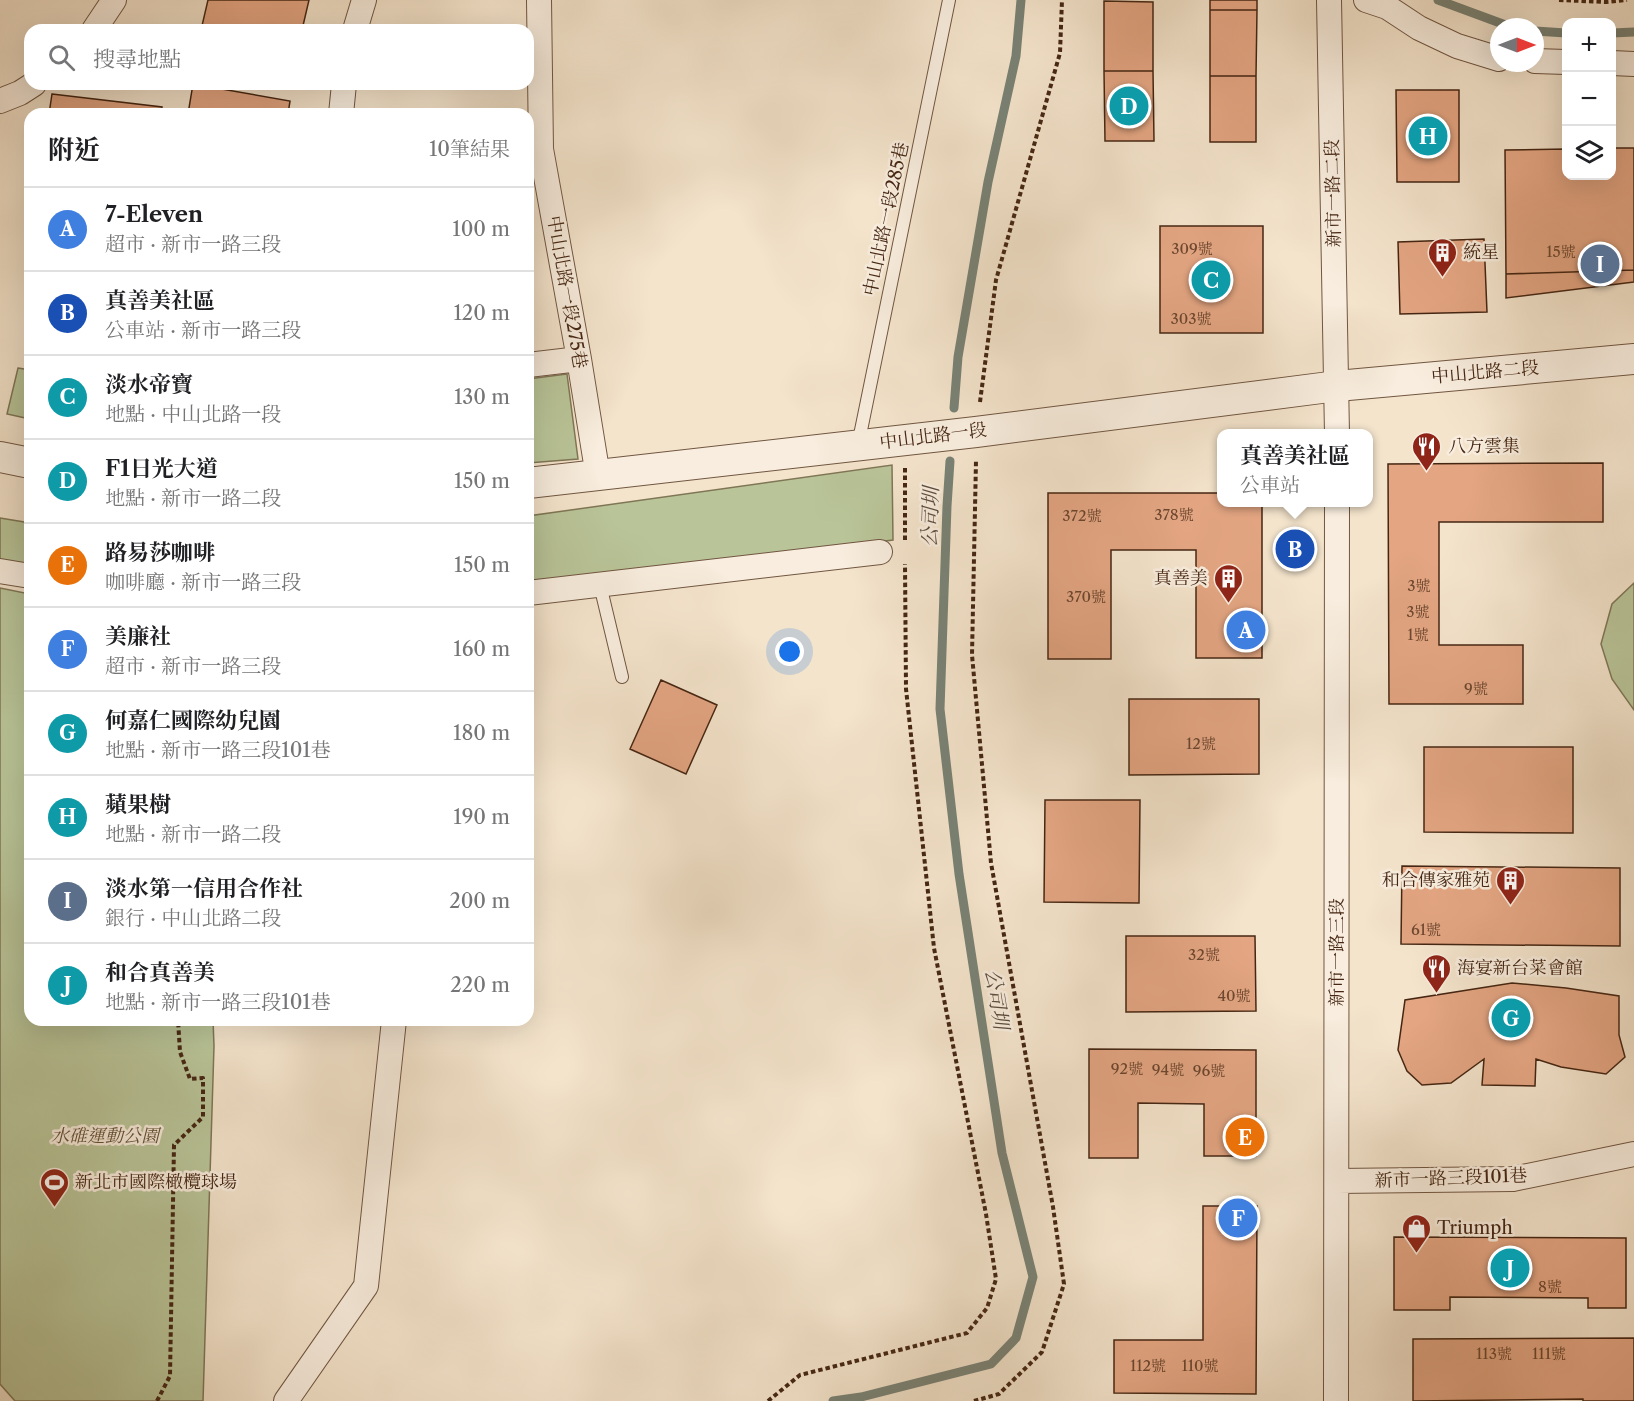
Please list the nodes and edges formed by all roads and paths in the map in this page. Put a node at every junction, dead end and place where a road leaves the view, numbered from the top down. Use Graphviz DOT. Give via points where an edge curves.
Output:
graph roads {
  1 [pos="114,0"];
  2 [pos="364,0"];
  3 [pos="539,0"];
  4 [pos="949,0"];
  5 [pos="1062,0"];
  6 [pos="1329,0"];
  7 [pos="1366,0"];
  8 [pos="1559,0"];
  9 [pos="1627,0"];
  10 [pos="98,24"];
  11 [pos="357,24"];
  12 [pos="1490,56"];
  13 [pos="1544,61"];
  14 [pos="1562,62"];
  15 [pos="1616,63"];
  16 [pos="1634,64"];
  17 [pos="25,90"];
  18 [pos="343,90"];
  19 [pos="0,101"];
  20 [pos="342,108"];
  21 [pos="579,358"];
  22 [pos="1634,358"];
  23 [pos="534,364"];
  24 [pos="1337,386"];
  25 [pos="1337,429"];
  26 [pos="976,432"];
  27 [pos="905,440"];
  28 [pos="858,445"];
  29 [pos="0,457"];
  30 [pos="24,462"];
  31 [pos="598,476"];
  32 [pos="534,482"];
  33 [pos="1337,507"];
  34 [pos="905,547"];
  35 [pos="880,552"];
  36 [pos="905,558"];
  37 [pos="0,571"];
  38 [pos="24,575"];
  39 [pos="600,585"];
  40 [pos="534,592"];
  41 [pos="622,677"];
  42 [pos="178,1026"];
  43 [pos="393,1026"];
  44 [pos="1634,1154"];
  45 [pos="1337,1181"];
  46 [pos="157,1401"];
  47 [pos="286,1401"];
  48 [pos="768,1401"];
  49 [pos="974,1401"];
  50 [pos="1336,1401"];
  1 -- 10 [label="street"];
  2 -- 11 [label="street"];
  3 -- 21 [label="street, 中山北路一段275巷" via="541,149"];
  4 -- 28 [label="lane, 中山北路一段285巷"];
  5 -- 26 [label="path" via="1060,53 996,280"];
  6 -- 24 [label="street, 新市一路二段"];
  7 -- 12 [label="street" via="1457,46"];
  8 -- 9 [label="path"];
  13 -- 14 [label="street"];
  15 -- 16 [label="street"];
  17 -- 19 [label="street"];
  18 -- 20 [label="street"];
  21 -- 23 [label="street"];
  21 -- 31 [label="street, 中山北路一段275巷"];
  22 -- 24 [label="street, 中山北路二段"];
  24 -- 25 [label="street"];
  24 -- 26 [label="street, 中山北路一段"];
  26 -- 27 [label="street, 中山北路一段"];
  26 -- 49 [label="path" via="972,655 991,863 1064,1284 1042,1352 999,1394"];
  27 -- 28 [label="street, 中山北路一段"];
  27 -- 34 [label="path"];
  28 -- 31 [label="street, 中山北路一段"];
  29 -- 30 [label="street"];
  31 -- 32 [label="street, 中山北路一段"];
  33 -- 45 [label="street, 新市一路三段"];
  35 -- 39 [label="street"];
  36 -- 48 [label="path" via="906,689 934,948 996,1279 987,1308 967,1333 800,1375"];
  37 -- 38 [label="street"];
  39 -- 40 [label="street"];
  39 -- 41 [label="lane"];
  42 -- 46 [label="path" via="180,1052 190,1079 203,1078 203,1118 174,1145 170,1376"];
  43 -- 47 [label="street" via="366,1286"];
  44 -- 45 [label="street, 新市一路三段101巷" via="1513,1179"];
  45 -- 50 [label="street, 新市一路三段"];
}
